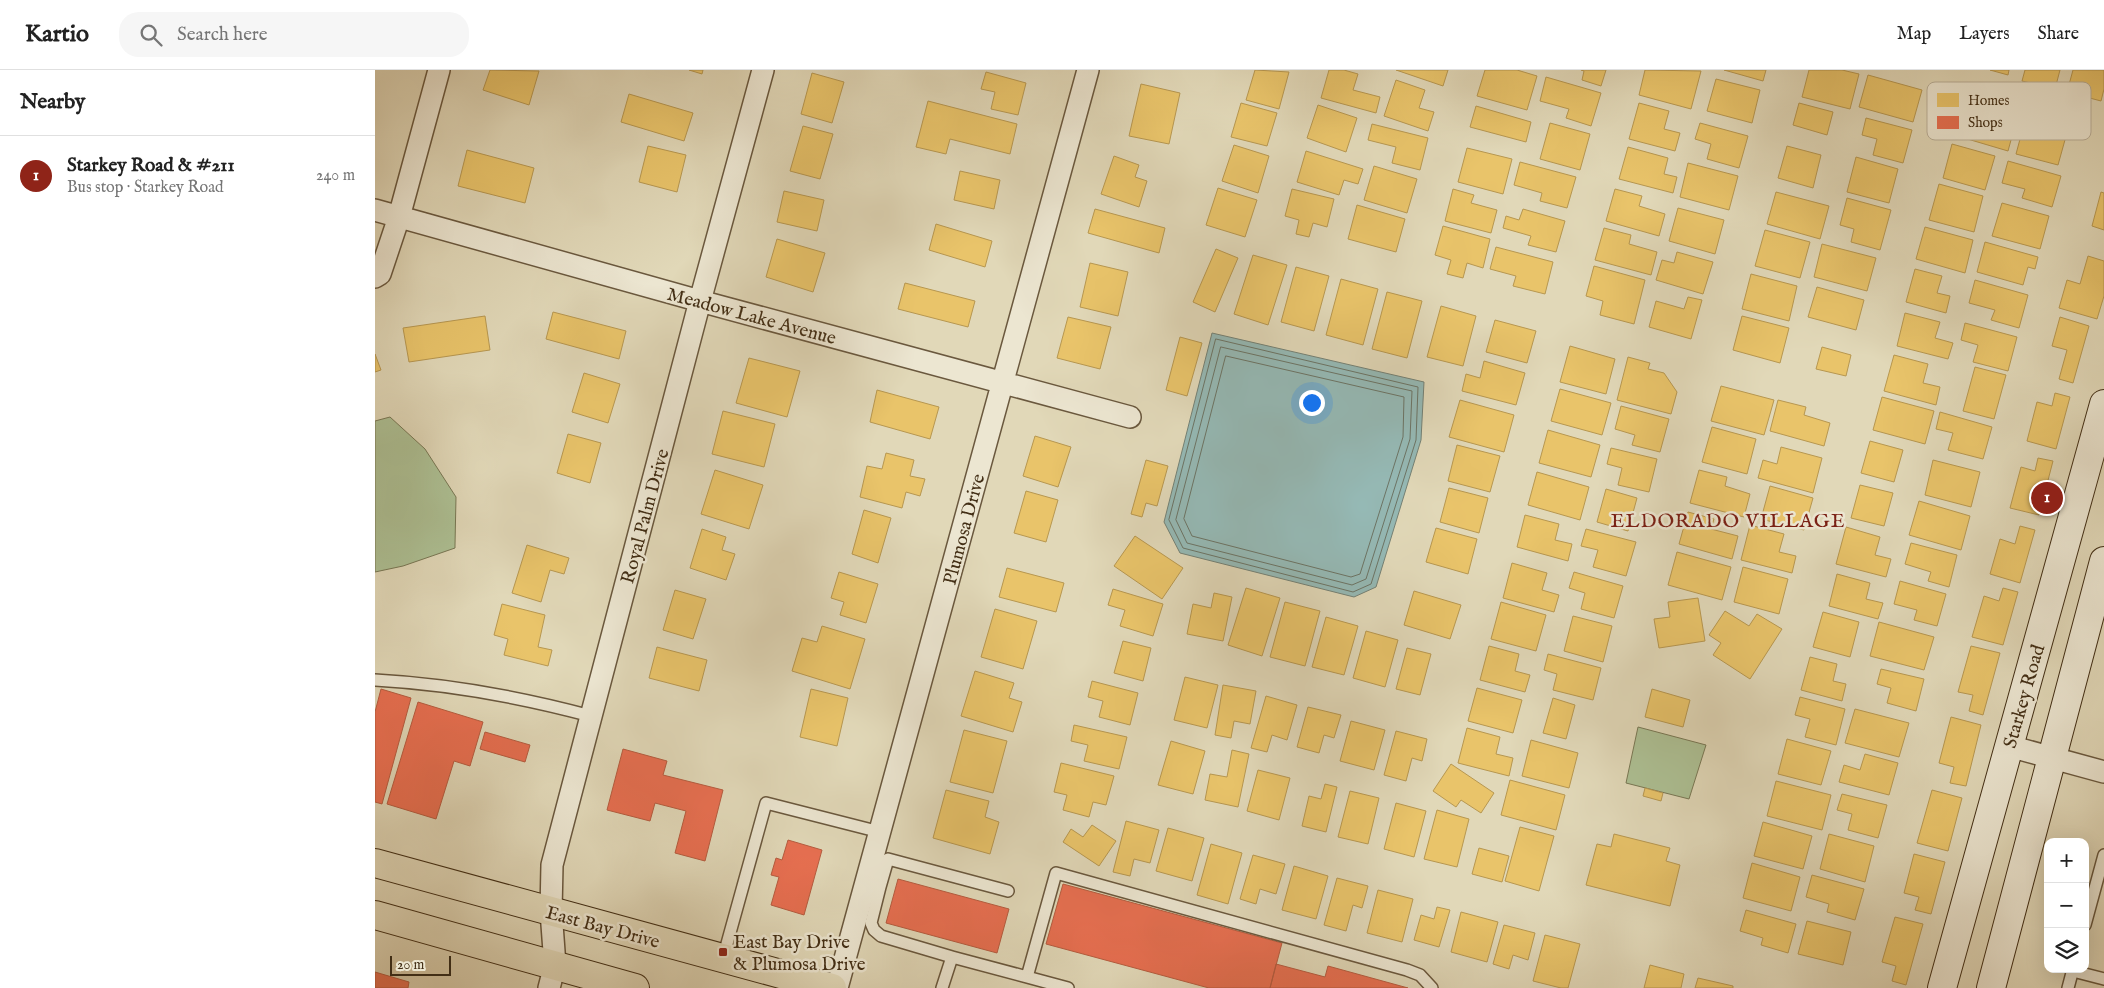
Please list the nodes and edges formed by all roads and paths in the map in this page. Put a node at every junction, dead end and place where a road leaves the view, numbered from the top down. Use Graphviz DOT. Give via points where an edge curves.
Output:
graph roads {
  1 [pos="439,70"];
  2 [pos="763,70"];
  3 [pos="1088,70"];
  4 [pos="375,210"];
  5 [pos="399,217"];
  6 [pos="375,277"];
  7 [pos="700,301"];
  8 [pos="1003,384"];
  9 [pos="2104,404"];
  10 [pos="1130,417"];
  11 [pos="2104,561"];
  12 [pos="375,680"];
  13 [pos="591,716"];
  14 [pos="2009,746"];
  15 [pos="2053,758"];
  16 [pos="2104,772"];
  17 [pos="880,832"];
  18 [pos="2104,855"];
  19 [pos="375,863"];
  20 [pos="873,885"];
  21 [pos="1008,891"];
  22 [pos="2089,909"];
  23 [pos="551,912"];
  24 [pos="375,915"];
  25 [pos="951,957"];
  26 [pos="723,958"];
  27 [pos="2072,973"];
  28 [pos="2083,973"];
  29 [pos="552,977"];
  30 [pos="1027,977"];
  31 [pos="2104,979"];
  32 [pos="635,988"];
  33 [pos="832,988"];
  34 [pos="837,988"];
  35 [pos="943,988"];
  36 [pos="1068,988"];
  37 [pos="1432,988"];
  38 [pos="1942,988"];
  39 [pos="1991,988"];
  40 [pos="2068,988"];
  1 -- 5 [label="street"];
  2 -- 7 [label="street, Royal Palm Drive"];
  3 -- 8 [label="street, Plumosa Drive"];
  4 -- 5 [label="street, Meadow Lake Avenue"];
  5 -- 6 [label="street" via="380,274"];
  5 -- 7 [label="street, Meadow Lake Avenue"];
  7 -- 8 [label="street, Meadow Lake Avenue"];
  7 -- 13 [label="street, Royal Palm Drive"];
  8 -- 10 [label="street, Meadow Lake Avenue"];
  8 -- 17 [label="street, Plumosa Drive"];
  9 -- 14 [label="main road, Starkey Road"];
  11 -- 15 [label="main road"];
  12 -- 13 [label="lane" via="461,687"];
  13 -- 23 [label="street, Royal Palm Drive" via="552,865"];
  14 -- 15 [label="street"];
  14 -- 38 [label="main road, Starkey Road"];
  15 -- 16 [label="street"];
  15 -- 39 [label="main road"];
  17 -- 20 [label="street, Plumosa Drive"];
  17 -- 26 [label="lane" via="766,802"];
  18 -- 22 [label="lane"];
  19 -- 23 [label="main road, East Bay Drive"];
  20 -- 21 [label="lane" via="887,859"];
  20 -- 25 [label="lane" via="871,923 874,930 881,936"];
  20 -- 34 [label="street, Plumosa Drive"];
  23 -- 26 [label="main road, East Bay Drive"];
  23 -- 29 [label="street, Royal Palm Drive"];
  24 -- 29 [label="main road"];
  25 -- 30 [label="lane"];
  25 -- 35 [label="lane"];
  26 -- 33 [label="main road, East Bay Drive"];
  27 -- 40 [label="lane"];
  28 -- 31 [label="lane"];
  29 -- 32 [label="main road"];
  30 -- 36 [label="lane"];
  30 -- 37 [label="lane" via="1056,873 1407,970 1420,975"];
}
